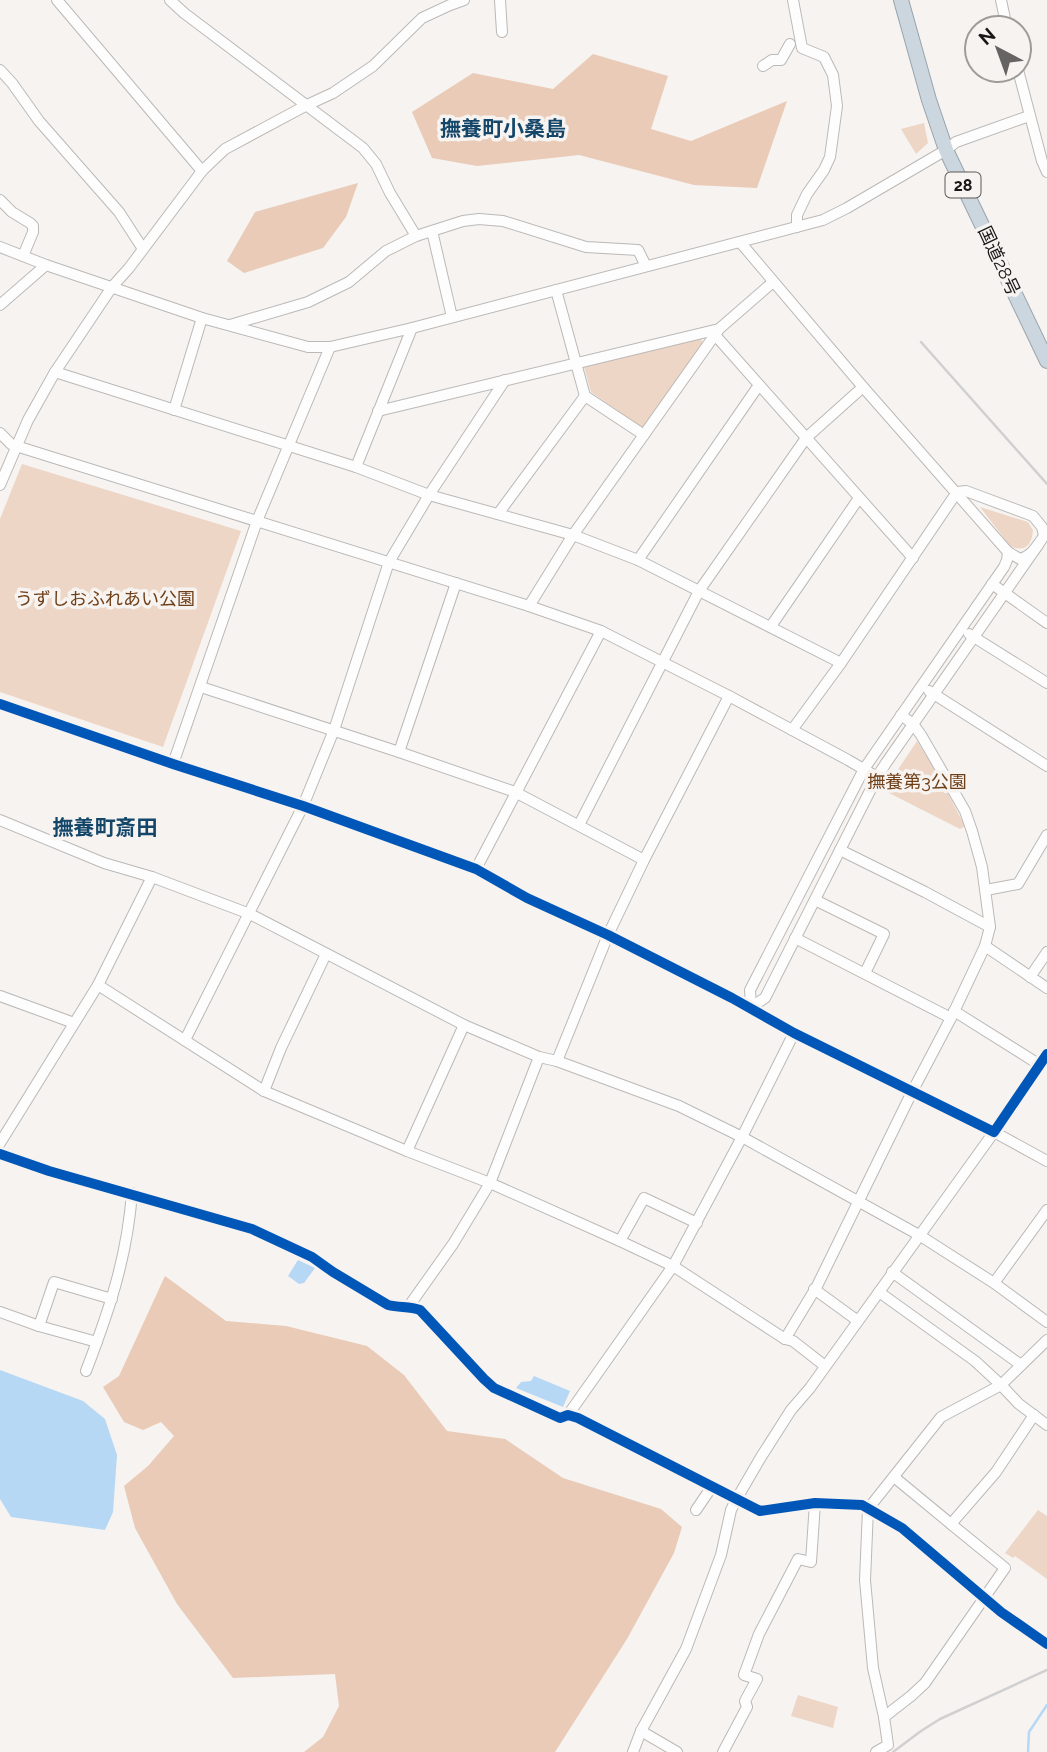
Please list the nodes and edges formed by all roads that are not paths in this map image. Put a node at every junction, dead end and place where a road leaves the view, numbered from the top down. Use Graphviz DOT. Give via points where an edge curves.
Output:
graph roads {
  1 [pos="57,0"];
  2 [pos="170,0"];
  3 [pos="464,0"];
  4 [pos="500,0"];
  5 [pos="793,0"];
  6 [pos="901,0"];
  7 [pos="502,32"];
  8 [pos="790,44"];
  9 [pos="763,66"];
  10 [pos="0,70"];
  11 [pos="1021,84"];
  12 [pos="307,105"];
  13 [pos="1029,116"];
  14 [pos="946,150"];
  15 [pos="202,171"];
  16 [pos="1047,172"];
  17 [pos="0,200"];
  18 [pos="797,227"];
  19 [pos="432,231"];
  20 [pos="416,236"];
  21 [pos="740,242"];
  22 [pos="0,247"];
  23 [pos="144,249"];
  24 [pos="23,256"];
  25 [pos="46,265"];
  26 [pos="646,266"];
  27 [pos="773,282"];
  28 [pos="113,287"];
  29 [pos="556,290"];
  30 [pos="0,305"];
  31 [pos="453,317"];
  32 [pos="202,318"];
  33 [pos="230,325"];
  34 [pos="412,328"];
  35 [pos="717,332"];
  36 [pos="330,348"];
  37 [pos="1047,361"];
  38 [pos="576,363"];
  39 [pos="55,372"];
  40 [pos="505,380"];
  41 [pos="759,385"];
  42 [pos="863,387"];
  43 [pos="585,396"];
  44 [pos="174,410"];
  45 [pos="378,411"];
  46 [pos="0,433"];
  47 [pos="644,435"];
  48 [pos="806,438"];
  49 [pos="9,445"];
  50 [pos="289,445"];
  51 [pos="356,467"];
  52 [pos="0,485"];
  53 [pos="957,492"];
  54 [pos="429,495"];
  55 [pos="859,498"];
  56 [pos="498,514"];
  57 [pos="257,521"];
  58 [pos="1046,534"];
  59 [pos="573,535"];
  60 [pos="1038,545"];
  61 [pos="1008,552"];
  62 [pos="913,558"];
  63 [pos="638,560"];
  64 [pos="388,562"];
  65 [pos="456,583"];
  66 [pos="992,584"];
  67 [pos="699,591"];
  68 [pos="1005,593"];
  69 [pos="529,606"];
  70 [pos="1047,623"];
  71 [pos="771,626"];
  72 [pos="961,629"];
  73 [pos="601,631"];
  74 [pos="974,637"];
  75 [pos="663,662"];
  76 [pos="841,663"];
  77 [pos="1047,683"];
  78 [pos="921,686"];
  79 [pos="201,687"];
  80 [pos="934,695"];
  81 [pos="729,696"];
  82 [pos="0,704"];
  83 [pos="901,715"];
  84 [pos="914,724"];
  85 [pos="334,730"];
  86 [pos="792,730"];
  87 [pos="399,752"];
  88 [pos="173,764"];
  89 [pos="1047,766"];
  90 [pos="864,769"];
  91 [pos="877,777"];
  92 [pos="515,792"];
  93 [pos="303,806"];
  94 [pos="0,820"];
  95 [pos="579,825"];
  96 [pos="1047,835"];
  97 [pos="840,850"];
  98 [pos="644,860"];
  99 [pos="476,869"];
  100 [pos="152,877"];
  101 [pos="986,890"];
  102 [pos="815,900"];
  103 [pos="250,914"];
  104 [pos="990,927"];
  105 [pos="608,935"];
  106 [pos="795,938"];
  107 [pos="985,946"];
  108 [pos="1047,952"];
  109 [pos="326,954"];
  110 [pos="865,973"];
  111 [pos="1030,977"];
  112 [pos="98,985"];
  113 [pos="1047,988"];
  114 [pos="0,996"];
  115 [pos="751,1007"];
  116 [pos="953,1014"];
  117 [pos="74,1023"];
  118 [pos="464,1025"];
  119 [pos="794,1033"];
  120 [pos="185,1040"];
  121 [pos="1047,1054"];
  122 [pos="539,1057"];
  123 [pos="557,1061"];
  124 [pos="1040,1065"];
  125 [pos="264,1091"];
  126 [pos="912,1092"];
  127 [pos="994,1132"];
  128 [pos="742,1137"];
  129 [pos="0,1143"];
  130 [pos="407,1151"];
  131 [pos="0,1154"];
  132 [pos="1047,1161"];
  133 [pos="490,1182"];
  134 [pos="132,1193"];
  135 [pos="859,1202"];
  136 [pos="1047,1210"];
  137 [pos="697,1223"];
  138 [pos="919,1235"];
  139 [pos="621,1241"];
  140 [pos="673,1266"];
  141 [pos="892,1272"];
  142 [pos="994,1283"];
  143 [pos="814,1289"];
  144 [pos="879,1292"];
  145 [pos="112,1299"];
  146 [pos="409,1306"];
  147 [pos="0,1312"];
  148 [pos="858,1321"];
  149 [pos="1047,1322"];
  150 [pos="38,1326"];
  151 [pos="785,1339"];
  152 [pos="1047,1340"];
  153 [pos="97,1342"];
  154 [pos="1021,1365"];
  155 [pos="825,1366"];
  156 [pos="86,1371"];
  157 [pos="1001,1385"];
  158 [pos="568,1415"];
  159 [pos="1034,1415"];
  160 [pos="1047,1425"];
  161 [pos="894,1477"];
  162 [pos="711,1488"];
  163 [pos="736,1500"];
  164 [pos="815,1503"];
  165 [pos="868,1509"];
  166 [pos="696,1510"];
  167 [pos="951,1524"];
  168 [pos="1012,1558"];
  169 [pos="1005,1568"];
  170 [pos="983,1597"];
  171 [pos="1046,1641"];
  172 [pos="884,1717"];
  173 [pos="641,1731"];
  174 [pos="633,1752"];
  175 [pos="677,1752"];
  176 [pos="723,1752"];
  177 [pos="876,1752"];
  1 -- 15 [label="street"];
  2 -- 12 [label="street"];
  3 -- 12 [label="street" via="422,18 373,66"];
  4 -- 7 [label="street"];
  5 -- 18 [label="street" via="802,48 824,57 837,106 830,157 797,215"];
  6 -- 14 [label="highway, 国道28号 / 28"];
  8 -- 9 [label="street" via="781,60"];
  10 -- 23 [label="street" via="119,212"];
  11 -- 13 [label="street"];
  12 -- 15 [label="street" via="225,149"];
  12 -- 20 [label="street" via="363,148"];
  13 -- 14 [label="street" via="956,142"];
  13 -- 16 [label="street"];
  14 -- 18 [label="street" via="847,208"];
  14 -- 37 [label="highway, 国道28号 / 28"];
  15 -- 23 [label="street"];
  17 -- 24 [label="street" via="33,226"];
  18 -- 21 [label="street"];
  19 -- 20 [label="street"];
  19 -- 26 [label="street" via="463,221 503,221 586,247 638,250"];
  19 -- 31 [label="street"];
  20 -- 33 [label="street" via="386,251 349,282 308,302"];
  21 -- 26 [label="street"];
  21 -- 27 [label="street"];
  22 -- 24 [label="street"];
  23 -- 28 [label="street"];
  24 -- 25 [label="street"];
  25 -- 28 [label="street"];
  25 -- 30 [label="street"];
  26 -- 29 [label="street"];
  27 -- 35 [label="street"];
  27 -- 42 [label="street"];
  28 -- 32 [label="street"];
  28 -- 39 [label="street"];
  29 -- 31 [label="street"];
  29 -- 38 [label="street"];
  31 -- 34 [label="street"];
  32 -- 33 [label="street"];
  32 -- 44 [label="street"];
  33 -- 36 [label="street" via="308,347"];
  34 -- 36 [label="street"];
  34 -- 45 [label="street"];
  35 -- 38 [label="street"];
  35 -- 41 [label="street"];
  35 -- 47 [label="street"];
  36 -- 50 [label="street"];
  38 -- 40 [label="street"];
  38 -- 43 [label="street"];
  39 -- 44 [label="street"];
  39 -- 49 [label="street"];
  40 -- 45 [label="street"];
  40 -- 54 [label="street"];
  41 -- 48 [label="street"];
  41 -- 63 [label="street"];
  42 -- 48 [label="street"];
  42 -- 53 [label="street"];
  43 -- 47 [label="street"];
  43 -- 56 [label="street"];
  44 -- 50 [label="street"];
  45 -- 51 [label="street"];
  46 -- 49 [label="street"];
  47 -- 59 [label="street"];
  48 -- 55 [label="street"];
  48 -- 67 [label="street"];
  49 -- 52 [label="street"];
  49 -- 57 [label="street"];
  50 -- 51 [label="street"];
  50 -- 57 [label="street"];
  51 -- 54 [label="street"];
  53 -- 58 [label="street" via="966,491 1033,516"];
  53 -- 61 [label="street"];
  53 -- 62 [label="street"];
  54 -- 56 [label="street"];
  54 -- 64 [label="street"];
  55 -- 62 [label="street"];
  55 -- 71 [label="street"];
  56 -- 59 [label="street"];
  57 -- 64 [label="street"];
  57 -- 79 [label="street"];
  58 -- 60 [label="street"];
  59 -- 63 [label="street"];
  59 -- 69 [label="street"];
  60 -- 61 [label="street" via="1025,558"];
  60 -- 68 [label="street"];
  61 -- 66 [label="street"];
  62 -- 76 [label="street"];
  63 -- 67 [label="street"];
  64 -- 65 [label="street"];
  64 -- 85 [label="street"];
  65 -- 69 [label="street"];
  65 -- 87 [label="street"];
  66 -- 68 [label="street"];
  66 -- 72 [label="street"];
  67 -- 71 [label="street"];
  67 -- 75 [label="street"];
  68 -- 70 [label="street"];
  68 -- 74 [label="street"];
  69 -- 73 [label="street"];
  71 -- 76 [label="street"];
  72 -- 74 [label="street"];
  72 -- 78 [label="street"];
  73 -- 75 [label="street"];
  73 -- 92 [label="street"];
  74 -- 77 [label="street"];
  74 -- 80 [label="street"];
  75 -- 81 [label="street"];
  75 -- 95 [label="street"];
  76 -- 86 [label="street"];
  78 -- 80 [label="street"];
  78 -- 83 [label="street"];
  79 -- 85 [label="street"];
  79 -- 88 [label="street"];
  80 -- 84 [label="street"];
  80 -- 89 [label="street"];
  81 -- 86 [label="street"];
  81 -- 98 [label="street"];
  82 -- 88 [label="street"];
  83 -- 84 [label="street"];
  83 -- 90 [label="street"];
  84 -- 91 [label="street"];
  84 -- 101 [label="street" via="965,811"];
  85 -- 87 [label="street"];
  85 -- 93 [label="street"];
  86 -- 90 [label="street"];
  87 -- 92 [label="street"];
  88 -- 93 [label="street"];
  90 -- 91 [label="street"];
  90 -- 115 [label="street" via="750,990"];
  91 -- 97 [label="street"];
  92 -- 95 [label="street"];
  92 -- 99 [label="street"];
  93 -- 99 [label="street"];
  93 -- 103 [label="street"];
  94 -- 100 [label="street" via="104,863"];
  95 -- 98 [label="street"];
  96 -- 101 [label="street" via="1018,884"];
  97 -- 102 [label="street"];
  97 -- 104 [label="street"];
  98 -- 105 [label="street"];
  99 -- 105 [label="street"];
  100 -- 103 [label="street"];
  100 -- 112 [label="street"];
  101 -- 104 [label="street"];
  102 -- 106 [label="street"];
  102 -- 110 [label="street" via="884,934"];
  103 -- 109 [label="street"];
  103 -- 120 [label="street"];
  104 -- 107 [label="street"];
  105 -- 115 [label="street"];
  105 -- 123 [label="street"];
  106 -- 110 [label="street"];
  106 -- 115 [label="street" via="765,998"];
  107 -- 111 [label="street"];
  107 -- 116 [label="street"];
  108 -- 111 [label="street"];
  109 -- 118 [label="street"];
  109 -- 125 [label="street"];
  110 -- 116 [label="street"];
  111 -- 113 [label="street"];
  112 -- 117 [label="street"];
  112 -- 120 [label="street"];
  114 -- 117 [label="street"];
  115 -- 119 [label="street"];
  116 -- 124 [label="street"];
  116 -- 126 [label="street"];
  117 -- 129 [label="street"];
  118 -- 122 [label="street"];
  118 -- 130 [label="street"];
  119 -- 126 [label="street"];
  119 -- 128 [label="street"];
  120 -- 125 [label="street"];
  121 -- 124 [label="street"];
  122 -- 123 [label="street"];
  122 -- 133 [label="street"];
  123 -- 128 [label="street" via="680,1107"];
  124 -- 127 [label="street"];
  125 -- 130 [label="street"];
  126 -- 127 [label="street"];
  126 -- 135 [label="street"];
  127 -- 132 [label="street"];
  127 -- 138 [label="street"];
  128 -- 135 [label="street"];
  128 -- 137 [label="street"];
  130 -- 133 [label="street"];
  131 -- 134 [label="street"];
  133 -- 139 [label="street"];
  133 -- 146 [label="street"];
  134 -- 145 [label="street"];
  134 -- 146 [label="street" via="252,1229 312,1257 388,1305"];
  135 -- 138 [label="street"];
  135 -- 143 [label="street"];
  136 -- 142 [label="street"];
  137 -- 139 [label="street" via="644,1198"];
  137 -- 140 [label="street"];
  138 -- 141 [label="street"];
  138 -- 142 [label="street"];
  139 -- 140 [label="street"];
  140 -- 151 [label="street"];
  140 -- 158 [label="street"];
  141 -- 144 [label="street"];
  141 -- 154 [label="street"];
  142 -- 149 [label="street"];
  143 -- 148 [label="street"];
  143 -- 151 [label="street"];
  144 -- 148 [label="street"];
  144 -- 157 [label="street"];
  145 -- 150 [label="street" via="54,1282"];
  145 -- 153 [label="street"];
  146 -- 158 [label="street" via="423,1312 494,1388 560,1418"];
  147 -- 150 [label="street"];
  148 -- 155 [label="street"];
  150 -- 153 [label="street"];
  151 -- 155 [label="street"];
  152 -- 154 [label="street"];
  153 -- 156 [label="street"];
  154 -- 157 [label="street"];
  155 -- 163 [label="street" via="791,1410"];
  157 -- 159 [label="street"];
  157 -- 161 [label="street" via="941,1417"];
  158 -- 162 [label="street"];
  159 -- 160 [label="street"];
  159 -- 167 [label="street" via="996,1472"];
  161 -- 165 [label="street"];
  161 -- 167 [label="street"];
  162 -- 163 [label="street"];
  162 -- 166 [label="street"];
  163 -- 164 [label="street" via="760,1511"];
  163 -- 173 [label="street" via="686,1648"];
  164 -- 165 [label="street" via="862,1504"];
  164 -- 176 [label="street" via="811,1562 798,1559 759,1634 744,1675 757,1679"];
  165 -- 170 [label="street" via="902,1528"];
  165 -- 172 [label="street" via="866,1590 873,1668"];
  167 -- 169 [label="street"];
  168 -- 169 [label="street"];
  169 -- 170 [label="street"];
  170 -- 171 [label="street"];
  170 -- 172 [label="street" via="925,1683"];
  172 -- 177 [label="street" via="888,1745"];
  173 -- 174 [label="street"];
  173 -- 175 [label="street"];
}
